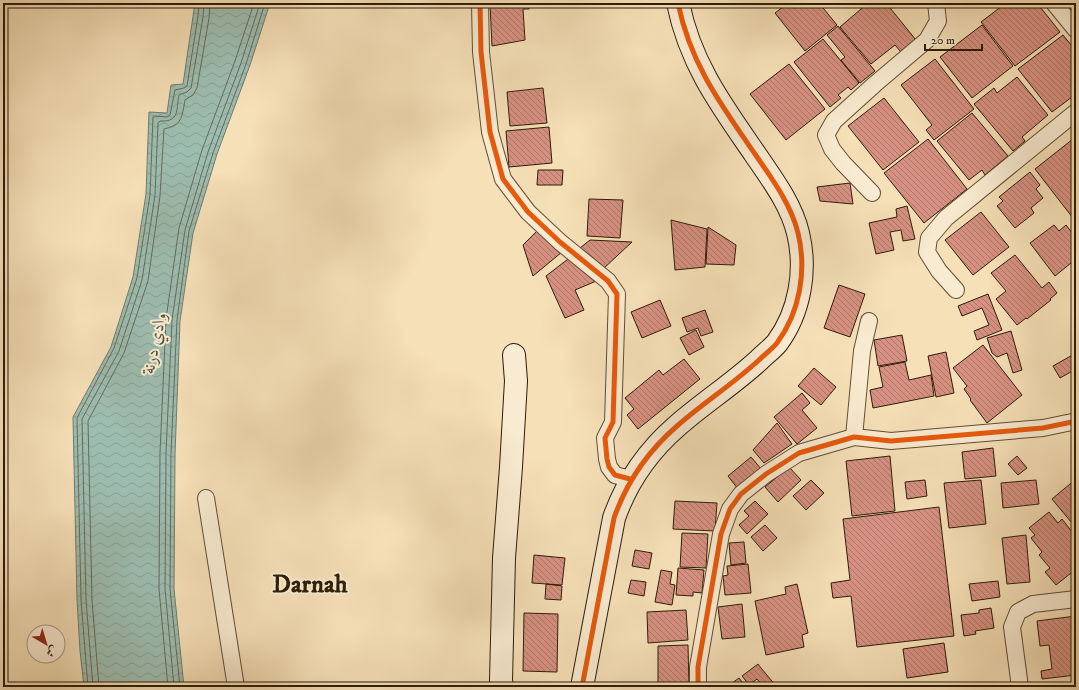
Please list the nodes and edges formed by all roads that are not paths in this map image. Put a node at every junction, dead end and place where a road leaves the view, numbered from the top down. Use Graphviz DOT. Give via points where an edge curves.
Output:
graph roads {
  1 [pos="480,3"];
  2 [pos="678,3"];
  3 [pos="936,3"];
  4 [pos="1054,3"];
  5 [pos="1076,30"];
  6 [pos="1076,112"];
  7 [pos="872,193"];
  8 [pos="956,290"];
  9 [pos="869,321"];
  10 [pos="514,355"];
  11 [pos="1075,422"];
  12 [pos="854,437"];
  13 [pos="630,479"];
  14 [pos="206,498"];
  15 [pos="1076,599"];
  16 [pos="236,687"];
  17 [pos="502,687"];
  18 [pos="582,687"];
  19 [pos="698,687"];
  20 [pos="1020,687"];
  1 -- 13 [label="street" via="481,52 490,132 503,178 528,212 608,281 617,294 613,422 605,438 609,467 615,475"];
  2 -- 13 [label="street" via="682,23 701,71 788,206 798,233 802,254 800,290 791,318 777,343 745,373 676,427 657,445"];
  3 -- 7 [label="street" via="938,21 927,40 834,121 826,135 832,149 843,163"];
  4 -- 5 [label="street"];
  6 -- 8 [label="street" via="946,218 929,238 927,252"];
  9 -- 12 [label="street" via="862,351"];
  10 -- 17 [label="street" via="516,381 504,558"];
  11 -- 12 [label="street" via="1043,428 891,441"];
  12 -- 19 [label="street" via="799,453 766,474 742,494 730,509 721,534 698,667"];
  13 -- 18 [label="street" via="614,518"];
  14 -- 16 [label="street"];
  15 -- 20 [label="street" via="1033,604 1018,612 1012,627"];
}
